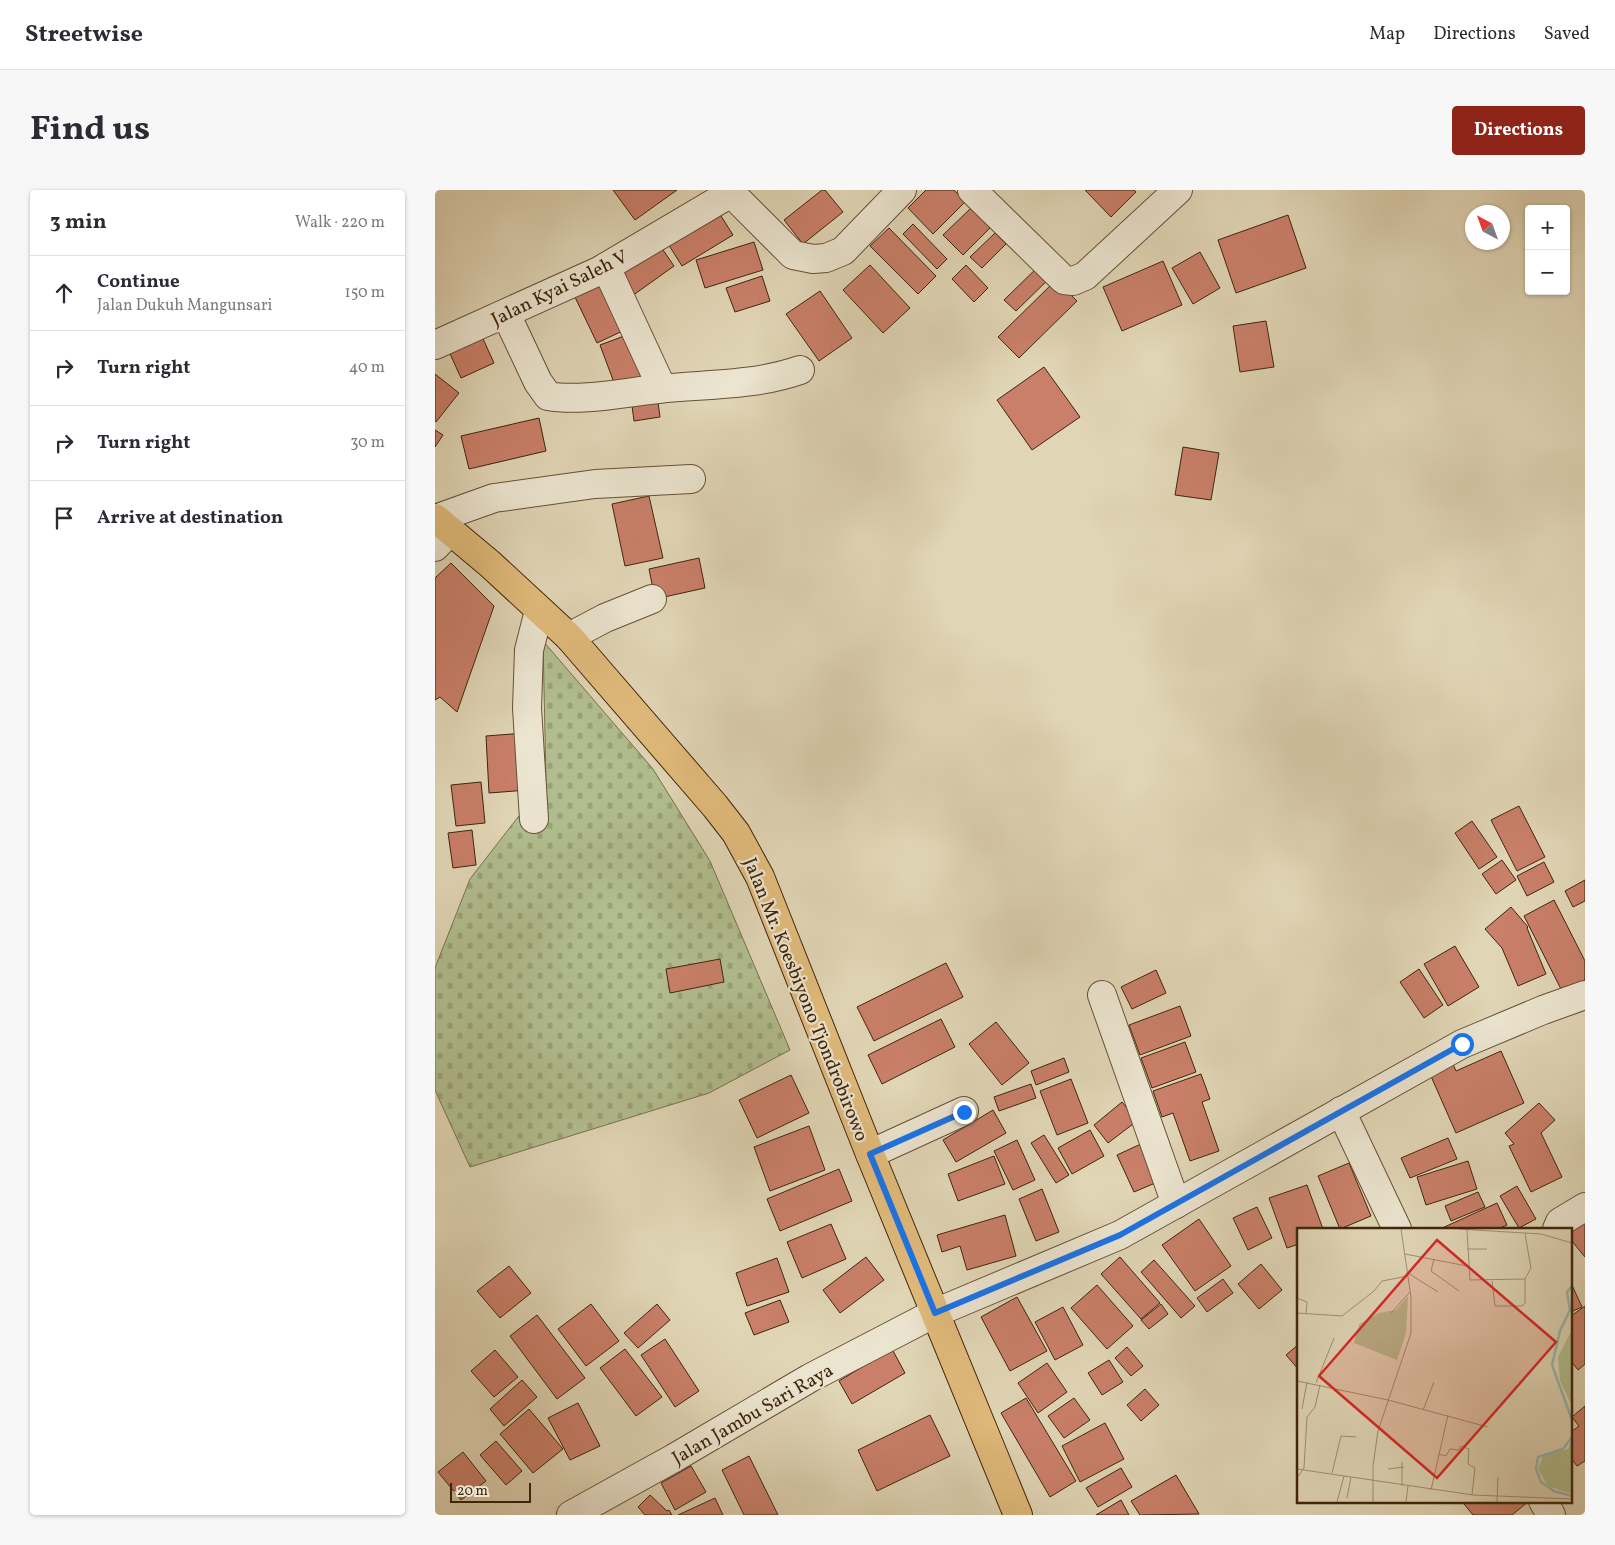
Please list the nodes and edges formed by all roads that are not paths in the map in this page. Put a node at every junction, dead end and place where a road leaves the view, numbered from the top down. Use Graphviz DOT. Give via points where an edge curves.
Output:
graph roads {
  1 [pos="902,190"];
  2 [pos="972,190"];
  3 [pos="1178,190"];
  4 [pos="730,192"];
  5 [pos="606,267"];
  6 [pos="506,314"];
  7 [pos="435,344"];
  8 [pos="799,370"];
  9 [pos="662,388"];
  10 [pos="691,479"];
  11 [pos="439,529"];
  12 [pos="652,599"];
  13 [pos="539,611"];
  14 [pos="569,637"];
  15 [pos="534,819"];
  16 [pos="1102,995"];
  17 [pos="1585,995"];
  18 [pos="1341,1110"];
  19 [pos="964,1112"];
  20 [pos="870,1154"];
  21 [pos="1176,1204"];
  22 [pos="1585,1207"];
  23 [pos="1397,1228"];
  24 [pos="1557,1228"];
  25 [pos="935,1313"];
  26 [pos="1544,1502"];
  27 [pos="571,1515"];
  28 [pos="1018,1515"];
  29 [pos="1551,1515"];
  1 -- 4 [label="street" via="843,250 826,258 813,259 793,255"];
  2 -- 3 [label="street" via="1064,280 1073,281 1085,276"];
  4 -- 5 [label="street, Jalan Kyai Saleh V"];
  5 -- 6 [label="street, Jalan Kyai Saleh V"];
  5 -- 9 [label="street"];
  6 -- 7 [label="street, Jalan Kyai Saleh V"];
  6 -- 9 [label="street" via="538,382 548,396 596,396"];
  8 -- 9 [label="street" via="759,380"];
  10 -- 11 [label="street" via="595,484 494,498"];
  11 -- 13 [label="main road, Jalan Mr. Koesbiyono Tjondrobirowo" via="490,564"];
  12 -- 14 [label="street"];
  13 -- 14 [label="main road, Jalan Mr. Koesbiyono Tjondrobirowo"];
  13 -- 15 [label="street" via="529,650 527,708"];
  14 -- 20 [label="main road, Jalan Mr. Koesbiyono Tjondrobirowo" via="736,833 760,877"];
  16 -- 21 [label="street"];
  17 -- 18 [label="street, Jalan Jambu Sari Raya" via="1462,1044"];
  18 -- 21 [label="street, Jalan Jambu Sari Raya"];
  18 -- 23 [label="street"];
  19 -- 20 [label="street"];
  20 -- 25 [label="main road, Jalan Mr. Koesbiyono Tjondrobirowo"];
  21 -- 25 [label="street, Jalan Jambu Sari Raya" via="1120,1235"];
  22 -- 24 [label="street" via="1560,1222"];
  25 -- 27 [label="street, Jalan Jambu Sari Raya" via="810,1378"];
  25 -- 28 [label="main road, Jalan Mr. Koesbiyono Tjondrobirowo"];
  26 -- 29 [label="street"];
}
